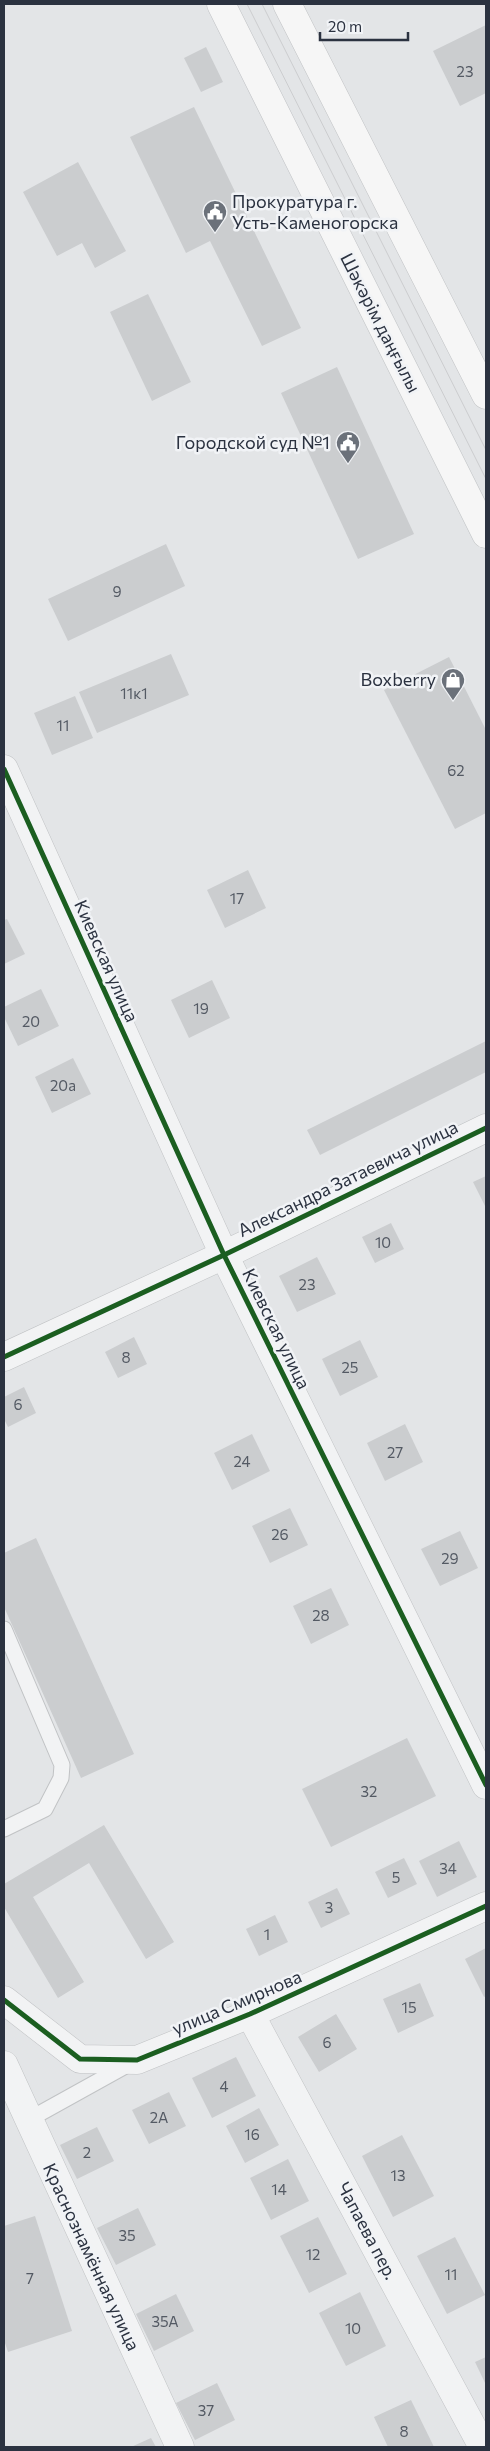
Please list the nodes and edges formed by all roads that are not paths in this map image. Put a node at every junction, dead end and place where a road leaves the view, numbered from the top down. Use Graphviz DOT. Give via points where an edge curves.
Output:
graph roads {
  1 [pos="221,4"];
  2 [pos="287,4"];
  3 [pos="486,395"];
  4 [pos="486,534"];
  5 [pos="4,769"];
  6 [pos="486,1128"];
  7 [pos="224,1254"];
  8 [pos="4,1357"];
  9 [pos="4,1629"];
  10 [pos="486,1785"];
  11 [pos="4,1829"];
  12 [pos="486,1906"];
  13 [pos="4,2000"];
  14 [pos="250,2014"];
  15 [pos="137,2060"];
  16 [pos="4,2066"];
  17 [pos="28,2120"];
  18 [pos="180,2447"];
  19 [pos="483,2447"];
  1 -- 4 [label="main road, Шәкәрім даңғылы"];
  2 -- 3 [label="main road"];
  5 -- 7 [label="street, Киевская улица"];
  6 -- 7 [label="street, Александра Затаевича улица"];
  7 -- 8 [label="street, Александра Затаевича улица"];
  7 -- 10 [label="street, Киевская улица"];
  9 -- 11 [label="lane" via="62,1765 62,1778 45,1809"];
  12 -- 14 [label="street, улица Смирнова"];
  13 -- 15 [label="street, улица Смирнова" via="80,2059"];
  14 -- 15 [label="street, улица Смирнова"];
  14 -- 19 [label="street, Чапаева пер."];
  15 -- 17 [label="lane"];
  16 -- 17 [label="street, Краснознамённая улица"];
  17 -- 18 [label="street, Краснознамённая улица"];
}
